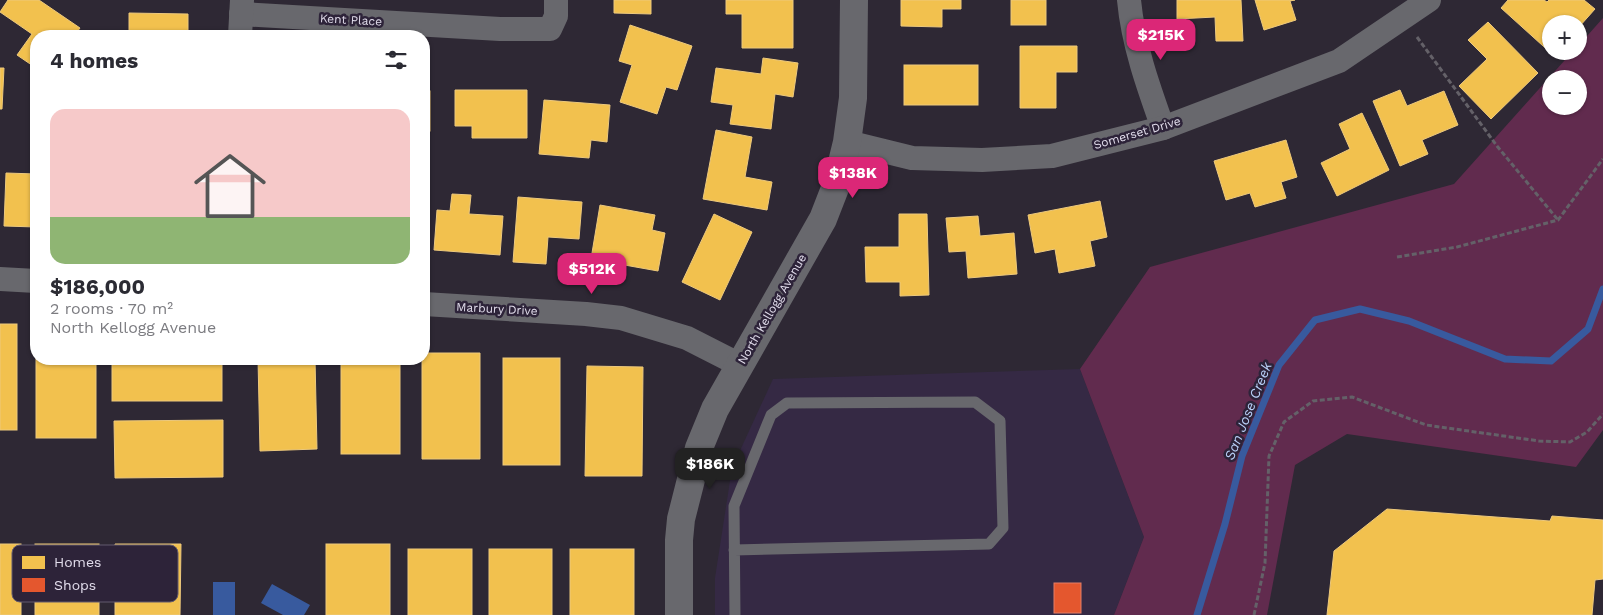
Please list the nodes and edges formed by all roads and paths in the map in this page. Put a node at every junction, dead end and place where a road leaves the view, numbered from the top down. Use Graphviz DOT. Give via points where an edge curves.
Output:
graph roads {
  1 [pos="556,0"];
  2 [pos="854,0"];
  3 [pos="1129,0"];
  4 [pos="1430,0"];
  5 [pos="241,17"];
  6 [pos="1403,18"];
  7 [pos="1163,128"];
  8 [pos="848,142"];
  9 [pos="1603,159"];
  10 [pos="1558,220"];
  11 [pos="1396,257"];
  12 [pos="0,279"];
  13 [pos="30,281"];
  14 [pos="430,304"];
  15 [pos="740,365"];
  16 [pos="1603,414"];
  17 [pos="734,550"];
  18 [pos="679,615"];
  19 [pos="735,615"];
  20 [pos="1254,615"];
  1 -- 5 [label="street, Kent Place" via="556,16 550,29"];
  2 -- 8 [label="street, North Kellogg Avenue" via="853,98"];
  3 -- 7 [label="street" via="1146,81"];
  4 -- 6 [label="street, Somerset Drive"];
  6 -- 7 [label="street, Somerset Drive" via="1339,61"];
  6 -- 10 [label="path" via="1497,146"];
  7 -- 8 [label="street, Somerset Drive" via="1052,156 982,160 912,158"];
  8 -- 15 [label="street, North Kellogg Avenue" via="823,219"];
  9 -- 10 [label="path"];
  10 -- 11 [label="path" via="1457,247"];
  12 -- 13 [label="street"];
  14 -- 15 [label="street, Marbury Drive" via="621,318 687,338"];
  15 -- 18 [label="street, North Kellogg Avenue" via="699,448 686,498 679,540"];
  16 -- 20 [label="path" via="1588,432 1570,442 1547,441 1426,425 1352,397 1314,401 1284,422 1269,456 1265,563"];
  17 -- 17 [label="lane" via="734,506 770,415 787,403 975,402 1000,422 1003,528 988,544"];
  17 -- 19 [label="lane"];
}
